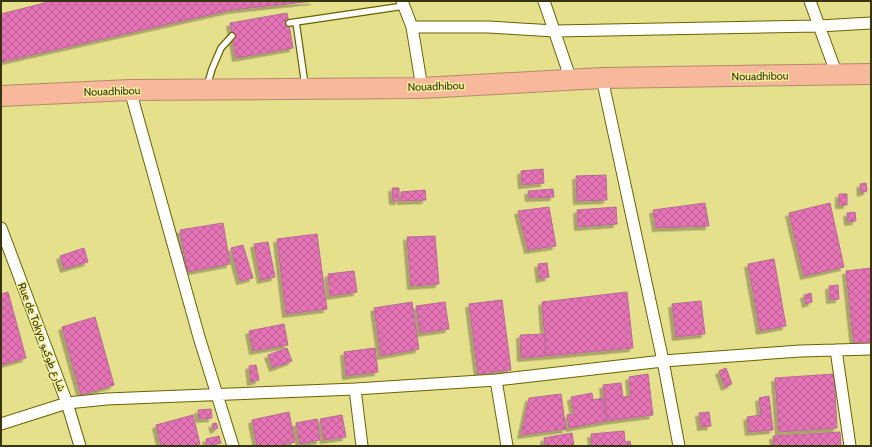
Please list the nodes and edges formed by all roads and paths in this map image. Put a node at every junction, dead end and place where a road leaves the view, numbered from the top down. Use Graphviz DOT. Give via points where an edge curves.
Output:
graph roads {
  1 [pos="544,1"];
  2 [pos="810,1"];
  3 [pos="403,4"];
  4 [pos="296,22"];
  5 [pos="289,23"];
  6 [pos="871,23"];
  7 [pos="819,26"];
  8 [pos="412,27"];
  9 [pos="555,31"];
  10 [pos="232,36"];
  11 [pos="837,74"];
  12 [pos="871,74"];
  13 [pos="602,78"];
  14 [pos="571,80"];
  15 [pos="305,88"];
  16 [pos="422,88"];
  17 [pos="206,89"];
  18 [pos="130,90"];
  19 [pos="1,96"];
  20 [pos="1,228"];
  21 [pos="871,349"];
  22 [pos="836,350"];
  23 [pos="663,361"];
  24 [pos="496,380"];
  25 [pos="355,389"];
  26 [pos="217,395"];
  27 [pos="67,403"];
  28 [pos="1,424"];
  29 [pos="80,446"];
  30 [pos="233,446"];
  31 [pos="362,446"];
  32 [pos="507,446"];
  33 [pos="679,446"];
  34 [pos="850,446"];
  1 -- 9 [label="street"];
  2 -- 7 [label="street"];
  3 -- 4 [label="lane"];
  3 -- 8 [label="street"];
  4 -- 5 [label="lane"];
  4 -- 15 [label="lane"];
  6 -- 7 [label="street"];
  7 -- 9 [label="street"];
  7 -- 11 [label="street"];
  8 -- 9 [label="street" via="488,27"];
  8 -- 16 [label="street"];
  9 -- 14 [label="street"];
  10 -- 17 [label="lane" via="220,48"];
  11 -- 12 [label="highway, Nouadhibou"];
  11 -- 13 [label="highway, Nouadhibou"];
  13 -- 14 [label="highway, Nouadhibou"];
  13 -- 23 [label="street"];
  14 -- 16 [label="highway, Nouadhibou"];
  15 -- 16 [label="highway, Nouadhibou"];
  15 -- 17 [label="highway, Nouadhibou"];
  17 -- 18 [label="highway, Nouadhibou"];
  18 -- 19 [label="highway, Nouadhibou"];
  18 -- 26 [label="street"];
  20 -- 27 [label="street, Rue de Tokyo شارع طوكيو"];
  21 -- 22 [label="street"];
  22 -- 23 [label="street"];
  22 -- 34 [label="street"];
  23 -- 24 [label="street"];
  23 -- 33 [label="street"];
  24 -- 25 [label="street"];
  24 -- 32 [label="street"];
  25 -- 26 [label="street"];
  25 -- 31 [label="street"];
  26 -- 27 [label="street"];
  26 -- 30 [label="street"];
  27 -- 28 [label="street"];
  27 -- 29 [label="street, Rue de Tokyo شارع طوكيو"];
}
